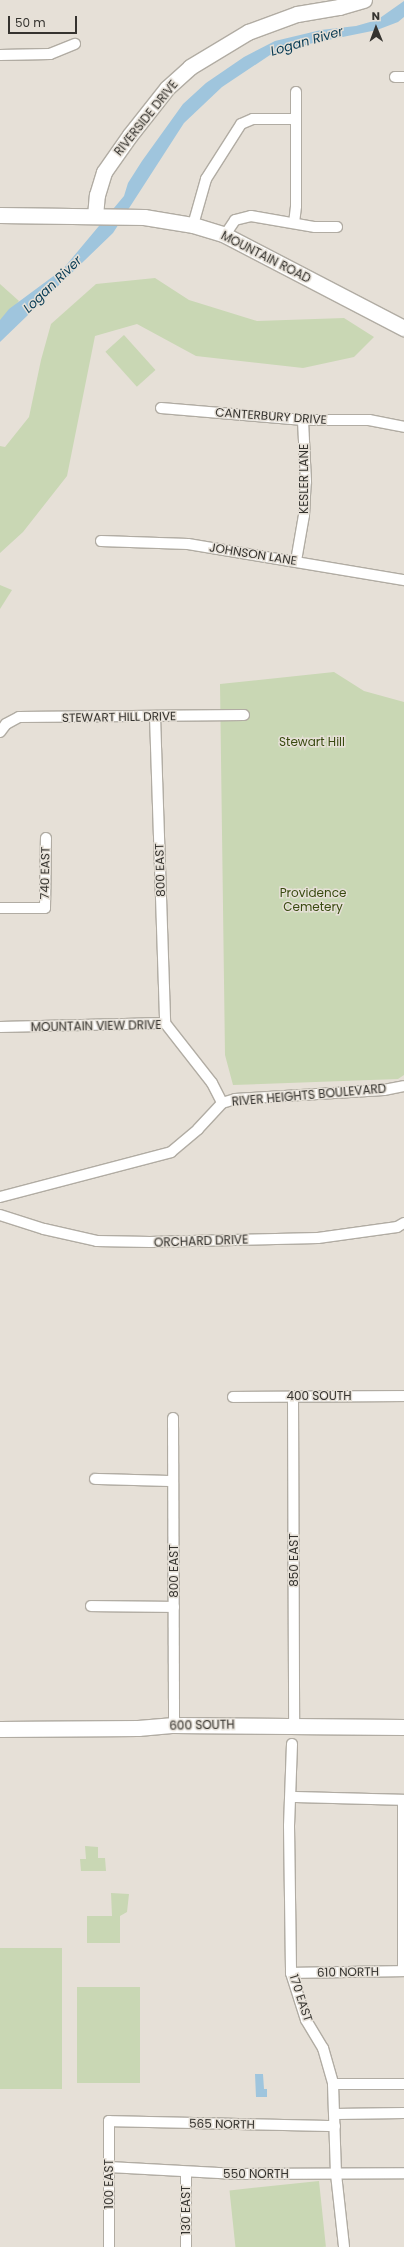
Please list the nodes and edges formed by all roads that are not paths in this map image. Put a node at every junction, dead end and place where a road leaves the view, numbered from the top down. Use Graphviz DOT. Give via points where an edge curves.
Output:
graph roads {
  1 [pos="364,0"];
  2 [pos="75,44"];
  3 [pos="0,55"];
  4 [pos="296,92"];
  5 [pos="295,119"];
  6 [pos="0,215"];
  7 [pos="95,216"];
  8 [pos="294,223"];
  9 [pos="193,225"];
  10 [pos="337,227"];
  11 [pos="225,235"];
  12 [pos="404,328"];
  13 [pos="161,408"];
  14 [pos="303,420"];
  15 [pos="404,427"];
  16 [pos="101,541"];
  17 [pos="296,561"];
  18 [pos="404,580"];
  19 [pos="244,715"];
  20 [pos="155,716"];
  21 [pos="0,732"];
  22 [pos="46,838"];
  23 [pos="0,908"];
  24 [pos="165,1023"];
  25 [pos="0,1027"];
  26 [pos="404,1086"];
  27 [pos="222,1103"];
  28 [pos="0,1197"];
  29 [pos="0,1215"];
  30 [pos="404,1223"];
  31 [pos="293,1396"];
  32 [pos="404,1396"];
  33 [pos="233,1397"];
  34 [pos="173,1418"];
  35 [pos="95,1479"];
  36 [pos="173,1481"];
  37 [pos="91,1606"];
  38 [pos="174,1607"];
  39 [pos="174,1725"];
  40 [pos="294,1725"];
  41 [pos="404,1726"];
  42 [pos="0,1729"];
  43 [pos="292,1744"];
  44 [pos="291,1797"];
  45 [pos="404,1800"];
  46 [pos="403,1971"];
  47 [pos="291,1973"];
  48 [pos="333,2084"];
  49 [pos="404,2084"];
  50 [pos="404,2113"];
  51 [pos="335,2114"];
  52 [pos="109,2121"];
  53 [pos="335,2126"];
  54 [pos="109,2167"];
  55 [pos="186,2172"];
  56 [pos="404,2173"];
  57 [pos="336,2174"];
  58 [pos="109,2247"];
  59 [pos="186,2247"];
  60 [pos="344,2247"];
  1 -- 7 [label="street, RIVERSIDE DRIVE" via="297,14 248,32 190,66 168,88 104,172 97,195"];
  2 -- 3 [label="street" via="50,54"];
  4 -- 5 [label="street"];
  5 -- 8 [label="street"];
  5 -- 9 [label="street" via="253,119 241,124 206,179"];
  6 -- 7 [label="street, MOUNTAIN ROAD"];
  7 -- 9 [label="street, MOUNTAIN ROAD" via="144,217"];
  8 -- 10 [label="street" via="315,227"];
  8 -- 11 [label="street" via="250,216 235,220"];
  9 -- 11 [label="street, MOUNTAIN ROAD"];
  11 -- 12 [label="street, MOUNTAIN ROAD"];
  13 -- 14 [label="street, CANTERBURY DRIVE"];
  14 -- 15 [label="street, CANTERBURY DRIVE" via="369,420"];
  14 -- 17 [label="street, KESLER LANE" via="305,502"];
  16 -- 17 [label="street, JOHNSON LANE" via="188,544"];
  17 -- 18 [label="street, JOHNSON LANE"];
  19 -- 20 [label="street, STEWART HILL DRIVE"];
  20 -- 21 [label="street, STEWART HILL DRIVE" via="19,717 6,724"];
  20 -- 24 [label="street, 800 EAST"];
  22 -- 23 [label="street, 740 EAST" via="45,908"];
  24 -- 25 [label="street, MOUNTAIN VIEW DRIVE"];
  24 -- 27 [label="street, MOUNTAIN VIEW DRIVE" via="212,1083"];
  26 -- 27 [label="street, RIVER HEIGHTS BOULEVARD" via="384,1090 235,1098"];
  27 -- 28 [label="street, RIVER HEIGHTS BOULEVARD" via="198,1129 171,1152"];
  29 -- 30 [label="street, ORCHARD DRIVE" via="44,1229 97,1241 318,1238 397,1227"];
  31 -- 32 [label="street, 400 SOUTH"];
  31 -- 33 [label="street, 400 SOUTH"];
  31 -- 40 [label="street, 850 EAST"];
  34 -- 36 [label="street, 800 EAST"];
  35 -- 36 [label="street"];
  36 -- 38 [label="street, 800 EAST"];
  37 -- 38 [label="street"];
  38 -- 39 [label="street, 800 EAST"];
  39 -- 40 [label="street, 600 SOUTH"];
  39 -- 42 [label="street, 600 SOUTH" via="138,1728"];
  40 -- 41 [label="street, 600 SOUTH"];
  43 -- 44 [label="street, 170 EAST"];
  44 -- 45 [label="street"];
  44 -- 47 [label="street, 170 EAST"];
  45 -- 46 [label="street"];
  46 -- 47 [label="street, 610 NORTH"];
  47 -- 48 [label="street, 170 EAST" via="306,2020 323,2048"];
  48 -- 49 [label="street"];
  48 -- 51 [label="street, 170 EAST"];
  50 -- 51 [label="street"];
  51 -- 53 [label="street, 170 EAST"];
  52 -- 53 [label="street, 565 NORTH"];
  52 -- 54 [label="street, 100 EAST"];
  53 -- 57 [label="street, 170 EAST"];
  54 -- 55 [label="street, 550 NORTH"];
  54 -- 58 [label="street, 100 EAST"];
  55 -- 57 [label="street, 550 NORTH"];
  55 -- 59 [label="street, 130 EAST"];
  56 -- 57 [label="street, 550 NORTH"];
  57 -- 60 [label="street, 170 EAST"];
}
